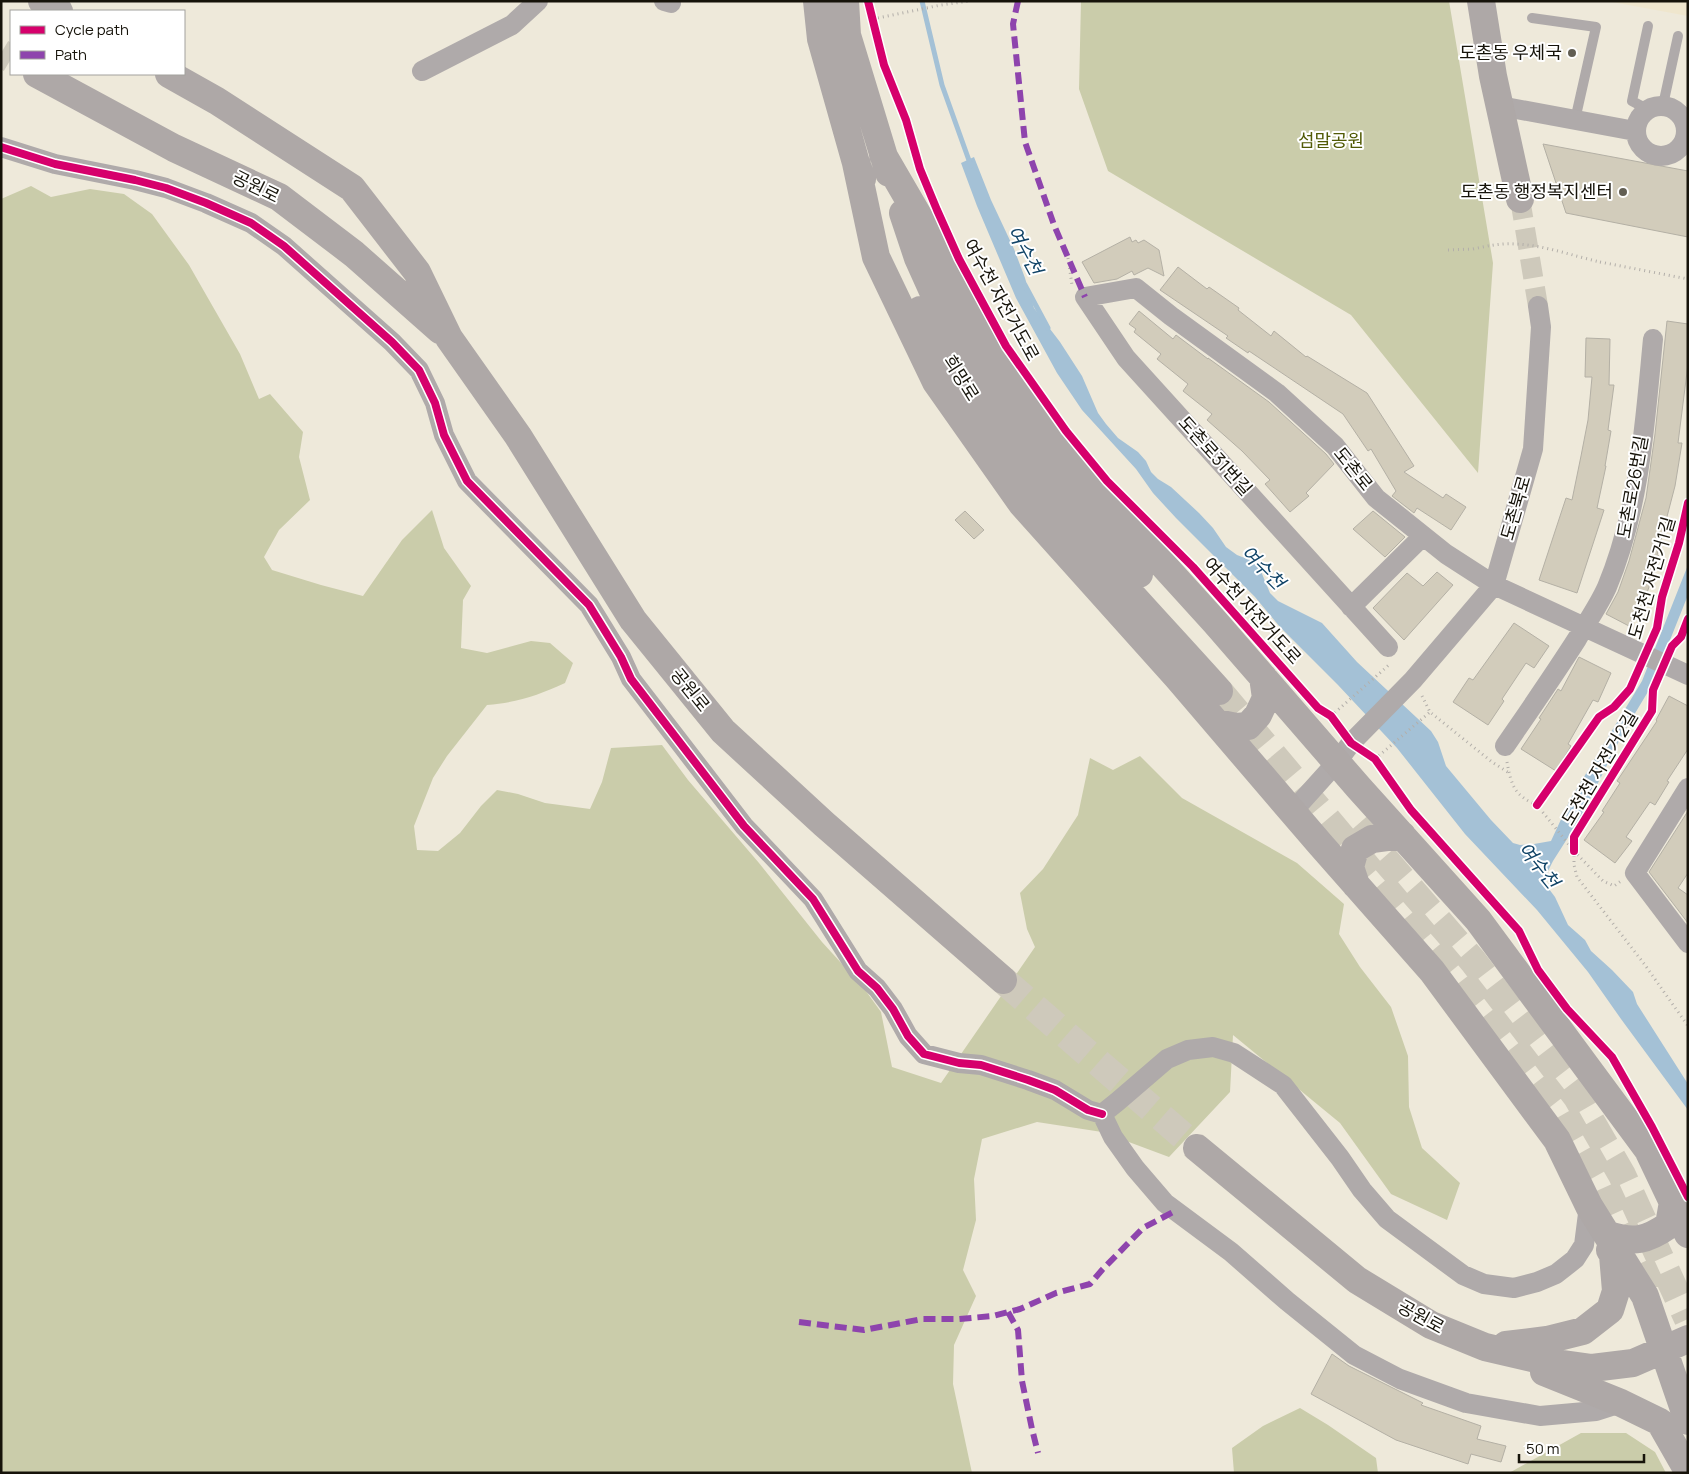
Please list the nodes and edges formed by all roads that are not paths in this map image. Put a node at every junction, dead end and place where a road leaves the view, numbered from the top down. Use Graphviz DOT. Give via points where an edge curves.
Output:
graph roads {
  1 [pos="42,1"];
  2 [pos="538,1"];
  3 [pos="817,1"];
  4 [pos="845,1"];
  5 [pos="1481,1"];
  6 [pos="57,10"];
  7 [pos="1532,18"];
  8 [pos="1648,26"];
  9 [pos="1678,36"];
  10 [pos="422,71"];
  11 [pos="39,75"];
  12 [pos="172,75"];
  13 [pos="1500,106"];
  14 [pos="1655,107"];
  15 [pos="1575,120"];
  16 [pos="1635,131"];
  17 [pos="1687,136"];
  18 [pos="1,147"];
  19 [pos="883,156"];
  20 [pos="856,163"];
  21 [pos="1520,199"];
  22 [pos="1136,288"];
  23 [pos="1538,306"];
  24 [pos="449,338"];
  25 [pos="1653,338"];
  26 [pos="1423,536"];
  27 [pos="1494,585"];
  28 [pos="1351,607"];
  29 [pos="1584,627"];
  30 [pos="1388,647"];
  31 [pos="1688,674"];
  32 [pos="1264,677"];
  33 [pos="1217,723"];
  34 [pos="1505,746"];
  35 [pos="1344,753"];
  36 [pos="1688,788"];
  37 [pos="1292,812"];
  38 [pos="1402,835"];
  39 [pos="1356,885"];
  40 [pos="1688,943"];
  41 [pos="1003,980"];
  42 [pos="1102,1114"];
  43 [pos="1197,1148"];
  44 [pos="1673,1202"];
  45 [pos="1589,1206"];
  46 [pos="1688,1234"];
  47 [pos="1608,1235"];
  48 [pos="1676,1344"];
  49 [pos="1485,1347"];
  50 [pos="1621,1404"];
  51 [pos="1688,1420"];
  52 [pos="1688,1471"];
  1 -- 6 [label="main road"];
  2 -- 10 [label="street" via="512,25"];
  3 -- 20 [label="main road, 희망로" via="821,39"];
  4 -- 19 [label="main road, 희망로" via="848,35"];
  5 -- 13 [label="main road"];
  7 -- 15 [label="lane" via="1596,27"];
  8 -- 14 [label="lane" via="1632,101"];
  9 -- 14 [label="lane"];
  11 -- 24 [label="main road, 공원로" via="174,148 279,197 354,254"];
  12 -- 24 [label="main road, 공원로" via="352,188 417,272"];
  13 -- 15 [label="street"];
  13 -- 21 [label="main road"];
  14 -- 16 [label="street" via="1640,115"];
  14 -- 17 [label="street" via="1679,112 1684,119"];
  15 -- 16 [label="street"];
  16 -- 17 [label="street" via="1640,146 1654,156 1670,155"];
  18 -- 42 [label="street" via="55,164 166,188 251,224 284,246 419,370 435,403 444,435 467,481 589,605 631,679 744,826 813,899 858,971 877,988 908,1036 924,1054 981,1065 1028,1080"];
  19 -- 20 [label="main road, 희망로" via="918,258 936,298 1025,438 1225,686 1057,510 1008,450 960,381 919,307"];
  19 -- 32 [label="main road" via="955,279 992,351 1046,430"];
  20 -- 33 [label="main road" via="876,256 936,382 1022,504"];
  22 -- 26 [label="street, 도촌로" via="1277,393 1335,446 1376,498"];
  22 -- 28 [label="street, 도촌로31번길" via="1085,297 1126,358"];
  23 -- 27 [label="street, 도촌북로" via="1542,327 1533,449"];
  24 -- 41 [label="main road, 공원로" via="518,436 633,620 723,731"];
  25 -- 29 [label="street, 도촌로26번길" via="1637,485 1622,548 1606,589"];
  26 -- 27 [label="street, 도촌로"];
  26 -- 28 [label="street"];
  27 -- 29 [label="street, 도촌로"];
  27 -- 35 [label="street, 도촌북로" via="1413,680"];
  28 -- 30 [label="street, 도촌로31번길"];
  29 -- 31 [label="street, 도촌로"];
  29 -- 34 [label="street"];
  32 -- 33 [label="main road" via="1266,698 1248,726"];
  32 -- 35 [label="main road"];
  33 -- 37 [label="main road"];
  35 -- 37 [label="street"];
  35 -- 38 [label="main road"];
  36 -- 40 [label="street" via="1635,873"];
  37 -- 39 [label="main road"];
  38 -- 39 [label="main road" via="1372,839 1355,849 1350,866"];
  38 -- 44 [label="main road" via="1478,920 1648,1150"];
  39 -- 45 [label="main road" via="1432,971 1557,1140"];
  42 -- 45 [label="street" via="1167,1059 1188,1050 1213,1047 1234,1053 1283,1085 1387,1219 1455,1270 1484,1284 1514,1288 1556,1274 1576,1259 1584,1245"];
  42 -- 50 [label="street" via="1135,1168 1165,1203 1231,1252 1354,1355 1400,1379 1466,1404 1540,1416 1596,1411"];
  43 -- 49 [label="main road, 공원로" via="1358,1280 1430,1325"];
  44 -- 46 [label="main road"];
  44 -- 47 [label="main road" via="1668,1225 1654,1235 1638,1241"];
  45 -- 47 [label="main road"];
  45 -- 49 [label="main road" via="1613,1255 1616,1291 1610,1310 1583,1331 1547,1340"];
  47 -- 48 [label="main road"];
  48 -- 49 [label="main road, 공원로" via="1633,1363 1592,1368"];
  48 -- 51 [label="main road"];
  49 -- 50 [label="main road"];
  50 -- 52 [label="main road" via="1660,1422"];
}
